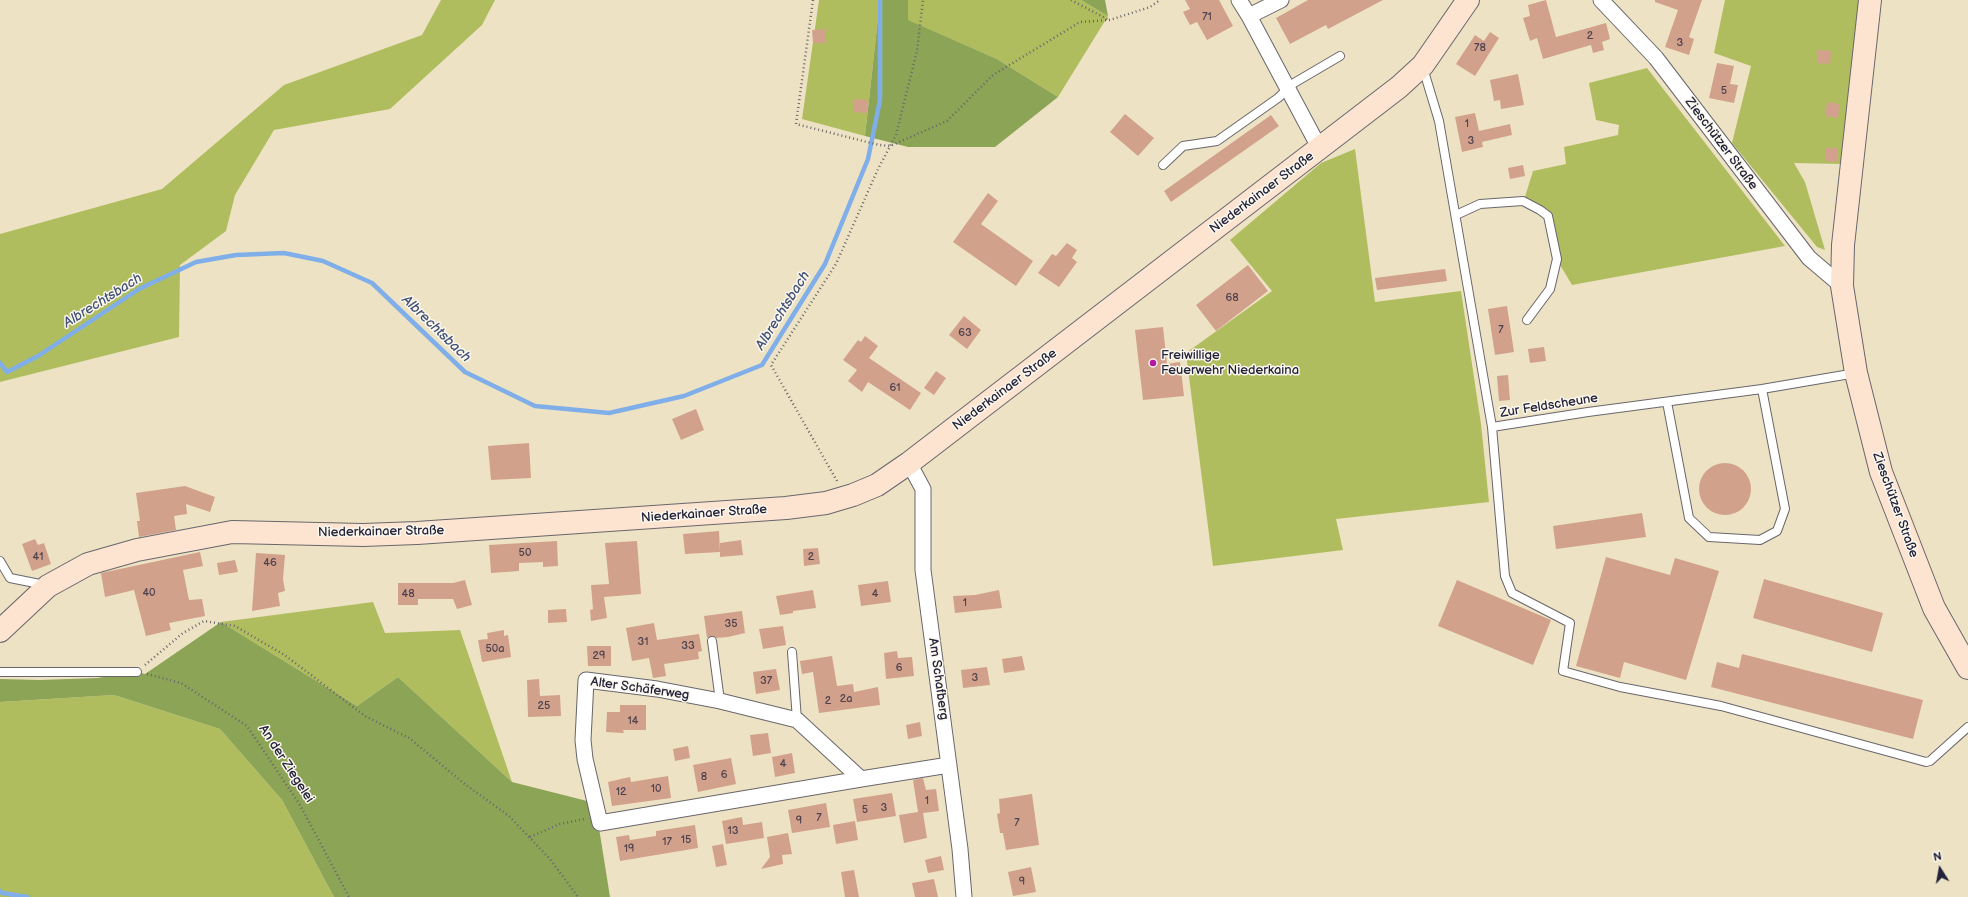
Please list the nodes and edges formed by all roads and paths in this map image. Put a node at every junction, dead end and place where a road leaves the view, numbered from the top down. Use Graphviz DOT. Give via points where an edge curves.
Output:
graph roads {
  1 [pos="813,0"];
  2 [pos="923,0"];
  3 [pos="1071,0"];
  4 [pos="1160,0"];
  5 [pos="1239,0"];
  6 [pos="1281,0"];
  7 [pos="1468,0"];
  8 [pos="1601,0"];
  9 [pos="1870,0"];
  10 [pos="1249,16"];
  11 [pos="1110,20"];
  12 [pos="1340,56"];
  13 [pos="1422,65"];
  14 [pos="1287,90"];
  15 [pos="890,146"];
  16 [pos="1320,149"];
  17 [pos="1162,165"];
  18 [pos="1456,215"];
  19 [pos="1842,286"];
  20 [pos="1527,320"];
  21 [pos="1856,373"];
  22 [pos="1762,390"];
  23 [pos="1667,402"];
  24 [pos="1492,427"];
  25 [pos="910,463"];
  26 [pos="846,497"];
  27 [pos="0,560"];
  28 [pos="48,586"];
  29 [pos="0,631"];
  30 [pos="712,640"];
  31 [pos="792,652"];
  32 [pos="1968,668"];
  33 [pos="0,672"];
  34 [pos="137,672"];
  35 [pos="720,701"];
  36 [pos="797,720"];
  37 [pos="1968,727"];
  38 [pos="949,765"];
  39 [pos="861,779"];
  40 [pos="599,816"];
  41 [pos="530,837"];
  42 [pos="349,897"];
  43 [pos="578,897"];
  44 [pos="964,897"];
  1 -- 15 [label="path" via="796,124"];
  2 -- 15 [label="path" via="917,51 896,135"];
  3 -- 11 [label="path"];
  4 -- 11 [label="path" via="1150,7"];
  5 -- 10 [label="street, Niederkainaer Straße"];
  6 -- 10 [label="street"];
  7 -- 13 [label="street, Niederkainaer Straße"];
  8 -- 19 [label="street, Zieschützer Straße" via="1656,58 1809,258"];
  9 -- 19 [label="street, Zieschützer Straße" via="1843,244"];
  10 -- 14 [label="street, Niederkainaer Straße"];
  11 -- 15 [label="path" via="1080,22 993,75 947,121"];
  12 -- 14 [label="lane" via="1294,83"];
  13 -- 16 [label="street, Niederkainaer Straße" via="1399,87"];
  13 -- 18 [label="lane, Zur Feldscheune" via="1438,121"];
  14 -- 16 [label="street, Niederkainaer Straße"];
  14 -- 17 [label="lane" via="1217,141 1183,146"];
  15 -- 26 [label="path" via="836,264 771,365"];
  16 -- 25 [label="street, Niederkainaer Straße"];
  18 -- 20 [label="lane" via="1480,204 1523,201 1548,216 1557,259 1550,289"];
  18 -- 24 [label="lane, Zur Feldscheune"];
  19 -- 21 [label="street, Zieschützer Straße"];
  21 -- 22 [label="lane, Zur Feldscheune"];
  21 -- 32 [label="street, Zieschützer Straße" via="1880,472 1934,608"];
  22 -- 23 [label="lane, Zur Feldscheune"];
  22 -- 23 [label="lane" via="1785,509 1777,532 1760,540 1709,537 1688,518"];
  23 -- 24 [label="lane, Zur Feldscheune"];
  24 -- 37 [label="lane" via="1505,576 1512,594 1570,622 1563,671 1620,687 1721,706 1926,762"];
  25 -- 26 [label="street, Niederkainaer Straße" via="877,485"];
  25 -- 38 [label="street, Am Schafberg" via="923,490 923,570"];
  26 -- 28 [label="street, Niederkainaer Straße" via="826,503 786,508 418,533 232,532 137,550 88,564"];
  27 -- 28 [label="lane" via="10,578"];
  28 -- 29 [label="street, Niederkainaer Straße"];
  30 -- 35 [label="lane"];
  31 -- 36 [label="lane"];
  33 -- 34 [label="lane"];
  34 -- 41 [label="path" via="183,633 204,621 235,626 286,656 365,716 409,738 466,785 509,816"];
  34 -- 42 [label="path, An der Ziegelei" via="181,683 247,726 300,805"];
  35 -- 36 [label="street, Alter Schäferweg"];
  35 -- 40 [label="street, Alter Schäferweg" via="657,689 586,680 583,740"];
  36 -- 39 [label="street, Alter Schäferweg"];
  38 -- 39 [label="street"];
  38 -- 44 [label="street, Am Schafberg"];
  39 -- 40 [label="street" via="600,823"];
  40 -- 41 [label="path" via="560,824"];
  41 -- 43 [label="path"];
}
